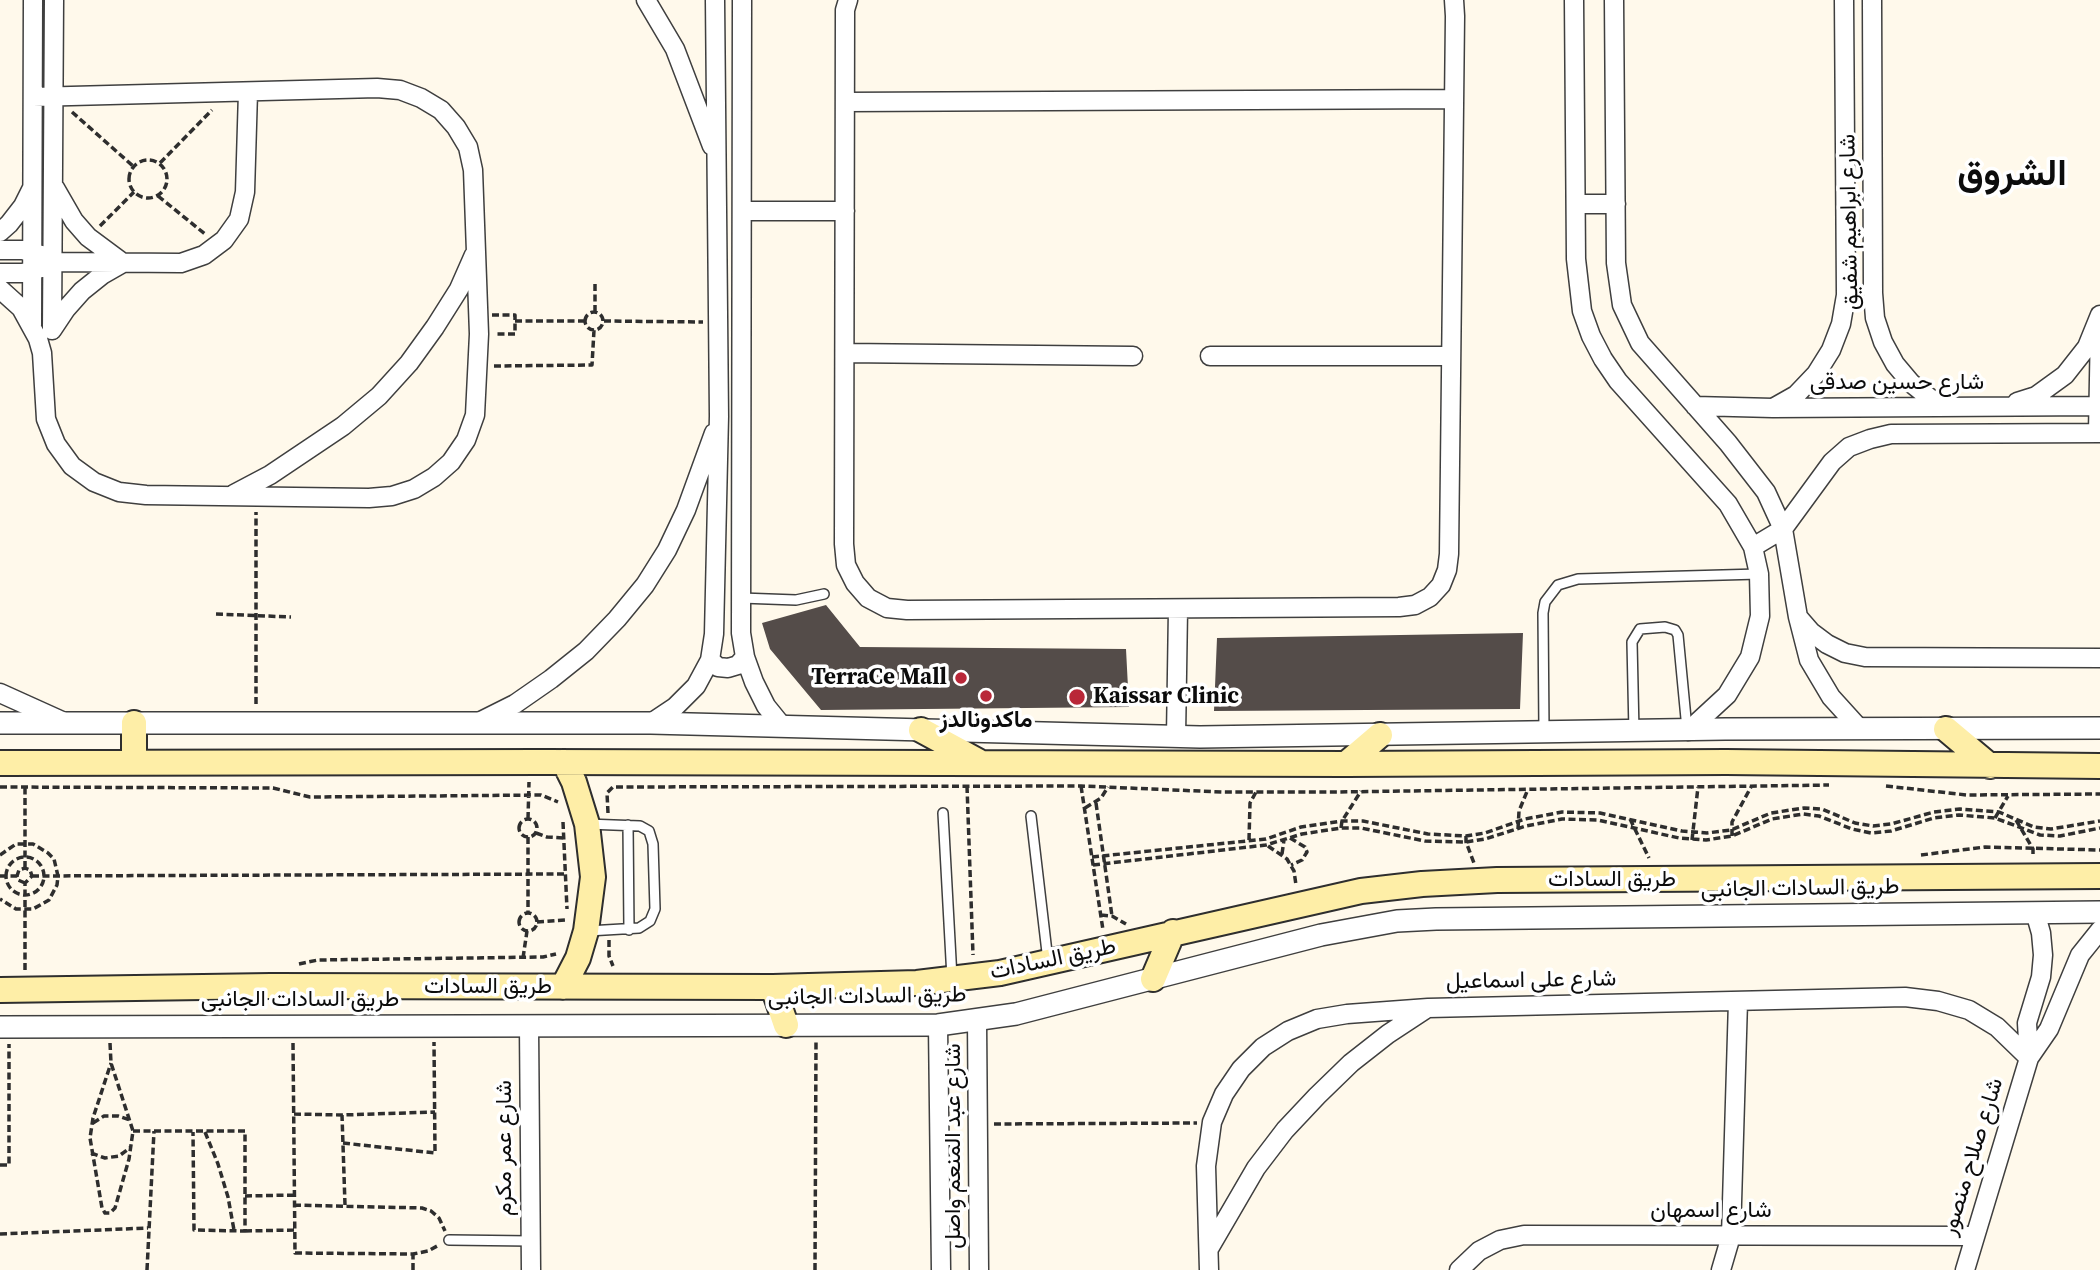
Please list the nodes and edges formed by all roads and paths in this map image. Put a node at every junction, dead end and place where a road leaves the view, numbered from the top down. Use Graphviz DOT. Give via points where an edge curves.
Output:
graph roads {
  1 [pos="33,0"];
  2 [pos="54,0"];
  3 [pos="646,0"];
  4 [pos="715,0"];
  5 [pos="742,0"];
  6 [pos="848,0"];
  7 [pos="1454,0"];
  8 [pos="1574,0"];
  9 [pos="1614,0"];
  10 [pos="1844,0"];
  11 [pos="1872,0"];
  12 [pos="229,92"];
  13 [pos="248,92"];
  14 [pos="55,96"];
  15 [pos="33,97"];
  16 [pos="1454,99"];
  17 [pos="846,102"];
  18 [pos="717,158"];
  19 [pos="160,163"];
  20 [pos="133,166"];
  21 [pos="34,184"];
  22 [pos="54,184"];
  23 [pos="134,191"];
  24 [pos="158,196"];
  25 [pos="1576,204"];
  26 [pos="1616,204"];
  27 [pos="741,211"];
  28 [pos="845,211"];
  29 [pos="0,232"];
  30 [pos="88,237"];
  31 [pos="218,245"];
  32 [pos="0,250"];
  33 [pos="476,250"];
  34 [pos="33,252"];
  35 [pos="53,262"];
  36 [pos="123,263"];
  37 [pos="33,271"];
  38 [pos="742,272"];
  39 [pos="0,273"];
  40 [pos="718,273"];
  41 [pos="595,281"];
  42 [pos="0,289"];
  43 [pos="2100,308"];
  44 [pos="594,312"];
  45 [pos="478,315"];
  46 [pos="2100,315"];
  47 [pos="515,321"];
  48 [pos="585,321"];
  49 [pos="604,321"];
  50 [pos="718,322"];
  51 [pos="32,325"];
  52 [pos="52,330"];
  53 [pos="594,330"];
  54 [pos="479,334"];
  55 [pos="42,353"];
  56 [pos="845,354"];
  57 [pos="1133,356"];
  58 [pos="1210,356"];
  59 [pos="1451,356"];
  60 [pos="478,366"];
  61 [pos="1695,406"];
  62 [pos="2099,406"];
  63 [pos="1953,407"];
  64 [pos="2003,407"];
  65 [pos="1773,408"];
  66 [pos="719,416"];
  67 [pos="2099,433"];
  68 [pos="231,496"];
  69 [pos="257,496"];
  70 [pos="1783,529"];
  71 [pos="1753,547"];
  72 [pos="1759,574"];
  73 [pos="824,594"];
  74 [pos="741,598"];
  75 [pos="1178,609"];
  76 [pos="216,614"];
  77 [pos="256,616"];
  78 [pos="291,617"];
  79 [pos="1798,617"];
  80 [pos="745,657"];
  81 [pos="2100,658"];
  82 [pos="710,660"];
  83 [pos="0,693"];
  84 [pos="0,723"];
  85 [pos="66,723"];
  86 [pos="134,723"];
  87 [pos="256,723"];
  88 [pos="651,723"];
  89 [pos="476,724"];
  90 [pos="783,727"];
  91 [pos="2100,728"];
  92 [pos="1860,729"];
  93 [pos="1946,729"];
  94 [pos="921,730"];
  95 [pos="1688,731"];
  96 [pos="1634,732"];
  97 [pos="1544,733"];
  98 [pos="1380,735"];
  99 [pos="1176,737"];
  100 [pos="134,762"];
  101 [pos="564,762"];
  102 [pos="0,763"];
  103 [pos="982,763"];
  104 [pos="1346,765"];
  105 [pos="1990,766"];
  106 [pos="2100,766"];
  107 [pos="1835,785"];
  108 [pos="1874,785"];
  109 [pos="967,786"];
  110 [pos="1081,786"];
  111 [pos="0,787"];
  112 [pos="25,787"];
  113 [pos="1108,787"];
  114 [pos="1698,787"];
  115 [pos="1751,787"];
  116 [pos="1528,789"];
  117 [pos="1256,791"];
  118 [pos="1361,791"];
  119 [pos="2100,794"];
  120 [pos="2008,796"];
  121 [pos="1096,803"];
  122 [pos="563,808"];
  123 [pos="1085,808"];
  124 [pos="1998,812"];
  125 [pos="943,813"];
  126 [pos="1031,816"];
  127 [pos="1995,818"];
  128 [pos="1630,819"];
  129 [pos="2016,819"];
  130 [pos="1342,821"];
  131 [pos="2100,821"];
  132 [pos="586,822"];
  133 [pos="1517,823"];
  134 [pos="628,825"];
  135 [pos="1633,827"];
  136 [pos="1341,828"];
  137 [pos="2100,828"];
  138 [pos="1518,829"];
  139 [pos="1731,830"];
  140 [pos="2021,830"];
  141 [pos="536,833"];
  142 [pos="1693,833"];
  143 [pos="1466,836"];
  144 [pos="1732,836"];
  145 [pos="528,837"];
  146 [pos="564,838"];
  147 [pos="1290,838"];
  148 [pos="1249,840"];
  149 [pos="1284,840"];
  150 [pos="1692,840"];
  151 [pos="1465,842"];
  152 [pos="25,843"];
  153 [pos="1208,845"];
  154 [pos="1266,845"];
  155 [pos="1208,852"];
  156 [pos="1282,854"];
  157 [pos="0,855"];
  158 [pos="1103,856"];
  159 [pos="25,857"];
  160 [pos="1092,857"];
  161 [pos="1650,862"];
  162 [pos="1104,864"];
  163 [pos="1093,865"];
  164 [pos="1291,865"];
  165 [pos="1475,865"];
  166 [pos="25,868"];
  167 [pos="528,874"];
  168 [pos="565,874"];
  169 [pos="3,876"];
  170 [pos="17,876"];
  171 [pos="32,876"];
  172 [pos="44,876"];
  173 [pos="58,876"];
  174 [pos="2100,876"];
  175 [pos="2034,877"];
  176 [pos="25,883"];
  177 [pos="1296,885"];
  178 [pos="25,896"];
  179 [pos="0,899"];
  180 [pos="25,910"];
  181 [pos="528,912"];
  182 [pos="2035,912"];
  183 [pos="2100,912"];
  184 [pos="1101,915"];
  185 [pos="1112,916"];
  186 [pos="537,922"];
  187 [pos="582,928"];
  188 [pos="1129,929"];
  189 [pos="629,930"];
  190 [pos="2100,930"];
  191 [pos="527,931"];
  192 [pos="1173,932"];
  193 [pos="1104,935"];
  194 [pos="560,952"];
  195 [pos="523,958"];
  196 [pos="1048,963"];
  197 [pos="974,964"];
  198 [pos="294,965"];
  199 [pos="620,968"];
  200 [pos="35,970"];
  201 [pos="953,979"];
  202 [pos="1153,979"];
  203 [pos="773,987"];
  204 [pos="563,988"];
  205 [pos="0,990"];
  206 [pos="1738,1001"];
  207 [pos="1428,1008"];
  208 [pos="977,1021"];
  209 [pos="786,1025"];
  210 [pos="939,1025"];
  211 [pos="434,1026"];
  212 [pos="529,1026"];
  213 [pos="816,1026"];
  214 [pos="4,1027"];
  215 [pos="109,1027"];
  216 [pos="293,1027"];
  217 [pos="2029,1058"];
  218 [pos="111,1063"];
  219 [pos="0,1109"];
  220 [pos="9,1109"];
  221 [pos="435,1112"];
  222 [pos="294,1114"];
  223 [pos="342,1115"];
  224 [pos="130,1120"];
  225 [pos="1212,1122"];
  226 [pos="91,1124"];
  227 [pos="978,1124"];
  228 [pos="133,1131"];
  229 [pos="154,1131"];
  230 [pos="193,1132"];
  231 [pos="205,1132"];
  232 [pos="342,1143"];
  233 [pos="131,1147"];
  234 [pos="91,1153"];
  235 [pos="0,1165"];
  236 [pos="294,1195"];
  237 [pos="245,1196"];
  238 [pos="294,1205"];
  239 [pos="345,1206"];
  240 [pos="149,1228"];
  241 [pos="234,1230"];
  242 [pos="294,1230"];
  243 [pos="245,1231"];
  244 [pos="0,1234"];
  245 [pos="1731,1236"];
  246 [pos="1975,1236"];
  247 [pos="450,1240"];
  248 [pos="531,1241"];
  249 [pos="1208,1250"];
  250 [pos="413,1254"];
  251 [pos="147,1270"];
  252 [pos="413,1270"];
  253 [pos="531,1270"];
  254 [pos="815,1270"];
  255 [pos="941,1270"];
  256 [pos="979,1270"];
  257 [pos="1209,1270"];
  258 [pos="1459,1270"];
  259 [pos="1721,1270"];
  260 [pos="1965,1270"];
  1 -- 15 [label="street"];
  2 -- 14 [label="street"];
  3 -- 18 [label="street" via="675,49"];
  4 -- 18 [label="street"];
  5 -- 27 [label="street"];
  6 -- 17 [label="street"];
  7 -- 16 [label="street"];
  8 -- 25 [label="street"];
  9 -- 26 [label="street"];
  10 -- 65 [label="street, شارع ابراهيم شفيق" via="1846,295 1841,324 1816,374 1796,395"];
  11 -- 63 [label="street, شارع ابراهيم شفيق" via="1875,318 1895,364 1911,383 1931,399"];
  12 -- 13 [label="street"];
  12 -- 14 [label="street"];
  12 -- 19 [label="path"];
  13 -- 31 [label="street" via="245,192 239,219"];
  13 -- 33 [label="street" via="400,90 440,110 468,146"];
  14 -- 15 [label="street"];
  14 -- 20 [label="path"];
  14 -- 22 [label="street"];
  15 -- 21 [label="street"];
  16 -- 17 [label="street"];
  16 -- 59 [label="street"];
  17 -- 28 [label="street"];
  18 -- 40 [label="street"];
  19 -- 20 [label="path" via="145,159"];
  19 -- 24 [label="path" via="168,178"];
  20 -- 23 [label="path" via="129,179"];
  21 -- 29 [label="street" via="23,206"];
  21 -- 34 [label="street"];
  22 -- 30 [label="street" via="62,204"];
  22 -- 35 [label="street"];
  23 -- 24 [label="path" via="145,198"];
  23 -- 30 [label="path"];
  24 -- 31 [label="path"];
  25 -- 26 [label="street"];
  25 -- 71 [label="street" via="1577,286 1603,359 1728,504"];
  26 -- 61 [label="street" via="1622,305 1640,343"];
  27 -- 28 [label="street"];
  27 -- 38 [label="street"];
  28 -- 56 [label="street"];
  30 -- 36 [label="street"];
  31 -- 36 [label="street" via="181,263"];
  32 -- 34 [label="street"];
  33 -- 45 [label="street"];
  33 -- 68 [label="street" via="435,327 379,396 343,426"];
  34 -- 35 [label="street"];
  34 -- 37 [label="street"];
  35 -- 36 [label="street"];
  35 -- 37 [label="street"];
  35 -- 52 [label="street"];
  36 -- 52 [label="street" via="82,290"];
  37 -- 39 [label="street"];
  37 -- 51 [label="street"];
  38 -- 40 [label="street"];
  38 -- 74 [label="street"];
  40 -- 50 [label="street"];
  41 -- 44 [label="path"];
  42 -- 51 [label="street"];
  43 -- 46 [label="street"];
  44 -- 48 [label="path"];
  44 -- 49 [label="path"];
  45 -- 47 [label="path" via="515,315"];
  45 -- 54 [label="street"];
  46 -- 62 [label="street"];
  46 -- 64 [label="street" via="2087,347 2065,375 2036,396"];
  47 -- 48 [label="path"];
  47 -- 54 [label="path" via="516,334"];
  48 -- 53 [label="path"];
  49 -- 50 [label="path"];
  49 -- 53 [label="path"];
  50 -- 66 [label="street"];
  51 -- 55 [label="street"];
  52 -- 55 [label="street"];
  53 -- 60 [label="path" via="592,365"];
  54 -- 60 [label="street"];
  55 -- 68 [label="street" via="46,419 72,466 119,492"];
  56 -- 57 [label="street"];
  56 -- 75 [label="street" via="846,565 869,598 887,608 907,610"];
  58 -- 59 [label="street"];
  59 -- 75 [label="street" via="1447,570 1430,597 1399,607"];
  60 -- 69 [label="street" via="475,415 466,440 451,462 414,489 369,498"];
  61 -- 65 [label="street, شارع حسين صدقى"];
  61 -- 70 [label="street" via="1757,478"];
  62 -- 64 [label="street, شارع حسين صدقى"];
  62 -- 67 [label="street"];
  63 -- 64 [label="street, شارع حسين صدقى"];
  63 -- 65 [label="street, شارع حسين صدقى"];
  66 -- 82 [label="street"];
  66 -- 89 [label="street" via="686,510 645,585 586,651 515,704"];
  67 -- 70 [label="street" via="1870,439 1849,447 1832,462"];
  68 -- 69 [label="street"];
  69 -- 77 [label="path"];
  70 -- 71 [label="street"];
  70 -- 79 [label="street"];
  71 -- 72 [label="street"];
  72 -- 95 [label="street" via="1760,616 1750,657 1727,695"];
  72 -- 97 [label="lane" via="1577,579 1558,585 1543,613"];
  73 -- 74 [label="lane" via="796,600"];
  74 -- 80 [label="street"];
  75 -- 99 [label="street"];
  76 -- 77 [label="path"];
  77 -- 78 [label="path"];
  77 -- 87 [label="path"];
  79 -- 81 [label="street" via="1827,644 1865,657"];
  79 -- 92 [label="street" via="1818,679"];
  80 -- 82 [label="street" via="728,668"];
  80 -- 90 [label="street" via="760,694"];
  82 -- 88 [label="street" via="696,686"];
  83 -- 85 [label="street"];
  84 -- 85 [label="street"];
  85 -- 86 [label="street"];
  86 -- 87 [label="street"];
  86 -- 100 [label="main road"];
  87 -- 89 [label="street"];
  88 -- 89 [label="street"];
  88 -- 90 [label="street"];
  90 -- 94 [label="street"];
  91 -- 93 [label="street"];
  92 -- 93 [label="street"];
  92 -- 95 [label="street"];
  93 -- 105 [label="main road"];
  94 -- 99 [label="street"];
  94 -- 103 [label="main road"];
  95 -- 96 [label="street"];
  95 -- 96 [label="lane" via="1678,635 1665,627 1640,629 1632,642"];
  96 -- 97 [label="street"];
  97 -- 98 [label="street"];
  98 -- 99 [label="street"];
  98 -- 104 [label="main road"];
  100 -- 101 [label="main road"];
  100 -- 102 [label="main road"];
  101 -- 103 [label="main road"];
  101 -- 132 [label="main road"];
  103 -- 104 [label="main road"];
  104 -- 105 [label="main road" via="1726,762"];
  105 -- 106 [label="main road"];
  107 -- 115 [label="path"];
  108 -- 120 [label="path"];
  109 -- 110 [label="path"];
  109 -- 132 [label="path" via="613,787"];
  109 -- 197 [label="path"];
  110 -- 113 [label="path"];
  110 -- 123 [label="path"];
  111 -- 112 [label="path"];
  112 -- 122 [label="path" via="273,788 310,797 541,795 555,799"];
  112 -- 152 [label="path"];
  113 -- 117 [label="path"];
  113 -- 121 [label="path"];
  114 -- 115 [label="path"];
  114 -- 116 [label="path"];
  114 -- 142 [label="path"];
  115 -- 139 [label="path"];
  116 -- 118 [label="path"];
  116 -- 133 [label="path"];
  117 -- 118 [label="path"];
  117 -- 148 [label="path" via="1250,803"];
  118 -- 130 [label="path"];
  119 -- 120 [label="path"];
  120 -- 124 [label="path"];
  121 -- 123 [label="path"];
  121 -- 158 [label="path"];
  123 -- 160 [label="path"];
  124 -- 127 [label="path"];
  124 -- 129 [label="path"];
  124 -- 139 [label="path" via="1947,810 1873,826 1804,807 1771,813"];
  125 -- 201 [label="lane"];
  126 -- 196 [label="lane"];
  127 -- 140 [label="path"];
  127 -- 144 [label="path" via="1946,816 1871,833 1803,814 1772,819"];
  128 -- 133 [label="path" via="1562,812"];
  128 -- 135 [label="path"];
  128 -- 142 [label="path"];
  129 -- 131 [label="path" via="2051,829"];
  129 -- 140 [label="path"];
  130 -- 136 [label="path"];
  130 -- 143 [label="path" via="1428,835"];
  130 -- 148 [label="path"];
  132 -- 134 [label="lane"];
  132 -- 146 [label="path"];
  132 -- 187 [label="main road" via="593,877"];
  133 -- 138 [label="path"];
  133 -- 143 [label="path"];
  134 -- 189 [label="lane"];
  134 -- 189 [label="lane" via="640,826 652,835 654,909 645,926"];
  135 -- 138 [label="path" via="1571,818"];
  135 -- 150 [label="path"];
  135 -- 161 [label="path"];
  136 -- 147 [label="path"];
  136 -- 151 [label="path"];
  137 -- 140 [label="path" via="2050,836"];
  138 -- 151 [label="path"];
  139 -- 142 [label="path"];
  139 -- 144 [label="path"];
  140 -- 175 [label="path" via="2033,849"];
  141 -- 145 [label="path"];
  141 -- 145 [label="path" via="536,824 524,820 520,833"];
  141 -- 146 [label="path"];
  142 -- 150 [label="path"];
  143 -- 151 [label="path"];
  144 -- 150 [label="path"];
  145 -- 167 [label="path"];
  146 -- 168 [label="path"];
  147 -- 149 [label="path"];
  147 -- 164 [label="path" via="1307,852"];
  148 -- 153 [label="path"];
  149 -- 154 [label="path"];
  149 -- 156 [label="path"];
  151 -- 165 [label="path"];
  152 -- 157 [label="path"];
  152 -- 159 [label="path"];
  152 -- 173 [label="path" via="48,853"];
  153 -- 155 [label="path"];
  153 -- 158 [label="path"];
  154 -- 155 [label="path"];
  154 -- 156 [label="path"];
  155 -- 162 [label="path"];
  156 -- 164 [label="path"];
  158 -- 160 [label="path"];
  158 -- 162 [label="path"];
  159 -- 166 [label="path"];
  159 -- 169 [label="path" via="13,860"];
  159 -- 172 [label="path" via="40,865"];
  160 -- 163 [label="path"];
  162 -- 163 [label="path"];
  162 -- 185 [label="path"];
  163 -- 184 [label="path"];
  164 -- 177 [label="path"];
  166 -- 170 [label="path"];
  166 -- 171 [label="path"];
  167 -- 168 [label="path"];
  167 -- 173 [label="path"];
  167 -- 181 [label="path"];
  168 -- 187 [label="path"];
  169 -- 170 [label="path"];
  169 -- 178 [label="path" via="13,892"];
  170 -- 176 [label="path"];
  171 -- 172 [label="path"];
  171 -- 176 [label="path"];
  172 -- 173 [label="path"];
  172 -- 178 [label="path" via="37,892"];
  173 -- 180 [label="path" via="49,900"];
  174 -- 175 [label="main road, طريق السادات"];
  175 -- 192 [label="main road, طريق السادات" via="1422,884 1361,891"];
  176 -- 178 [label="path"];
  178 -- 180 [label="path"];
  179 -- 180 [label="path"];
  180 -- 200 [label="path" via="25,970"];
  181 -- 186 [label="path"];
  181 -- 191 [label="path" via="518,921"];
  182 -- 183 [label="street, طريق السادات الجانبى"];
  182 -- 202 [label="street, طريق السادات الجانبى" via="1397,921 1321,935"];
  182 -- 217 [label="street, شارع صلاح منصور" via="2043,955 2027,1023"];
  184 -- 185 [label="path"];
  184 -- 193 [label="path"];
  185 -- 188 [label="path"];
  186 -- 187 [label="path"];
  186 -- 191 [label="path"];
  187 -- 189 [label="lane"];
  187 -- 199 [label="path"];
  187 -- 204 [label="main road" via="578,958"];
  190 -- 217 [label="street, شارع صلاح منصور" via="2080,956 2049,1029"];
  191 -- 195 [label="path"];
  192 -- 196 [label="main road, طريق السادات"];
  192 -- 202 [label="main road"];
  194 -- 195 [label="path"];
  195 -- 198 [label="path" via="318,960"];
  196 -- 201 [label="main road, طريق السادات"];
  201 -- 203 [label="main road, طريق السادات"];
  202 -- 208 [label="street, طريق السادات الجانبى"];
  203 -- 204 [label="main road, طريق السادات"];
  203 -- 209 [label="main road"];
  204 -- 205 [label="main road, طريق السادات"];
  206 -- 207 [label="street, شارع على اسماعيل"];
  206 -- 217 [label="street, شارع على اسماعيل" via="1905,997 1938,1001 1969,1010 1997,1027"];
  206 -- 245 [label="street"];
  207 -- 225 [label="street, شارع على اسماعيل" via="1347,1014 1317,1019 1288,1031 1241,1069"];
  207 -- 249 [label="street" via="1351,1063 1285,1130 1250,1178"];
  208 -- 210 [label="street, طريق السادات الجانبى"];
  208 -- 227 [label="street, شارع عبد المنعم واصل"];
  209 -- 212 [label="street, طريق السادات الجانبى"];
  209 -- 213 [label="street, طريق السادات الجانبى"];
  210 -- 213 [label="street, طريق السادات الجانبى"];
  210 -- 255 [label="street, شارع عبد المنعم واصل"];
  211 -- 212 [label="street, طريق السادات الجانبى"];
  211 -- 216 [label="street, طريق السادات الجانبى"];
  211 -- 221 [label="path"];
  212 -- 248 [label="street, شارع عمر مكرم"];
  213 -- 254 [label="path"];
  214 -- 215 [label="street, طريق السادات الجانبى"];
  214 -- 220 [label="path"];
  215 -- 216 [label="street, طريق السادات الجانبى"];
  215 -- 218 [label="path"];
  216 -- 222 [label="path"];
  217 -- 246 [label="street, شارع صلاح منصور"];
  218 -- 224 [label="path"];
  218 -- 226 [label="path"];
  219 -- 220 [label="path"];
  220 -- 235 [label="path" via="9,1165"];
  221 -- 223 [label="path"];
  221 -- 232 [label="path" via="435,1153"];
  222 -- 223 [label="path"];
  222 -- 236 [label="path"];
  223 -- 232 [label="path"];
  224 -- 226 [label="path" via="104,1116"];
  224 -- 228 [label="path"];
  225 -- 227 [label="path"];
  225 -- 249 [label="street, شارع على اسماعيل" via="1206,1166"];
  226 -- 234 [label="path"];
  227 -- 256 [label="street, شارع عبد المنعم واصل"];
  228 -- 229 [label="path"];
  228 -- 233 [label="path"];
  229 -- 230 [label="path"];
  229 -- 240 [label="path"];
  230 -- 231 [label="path"];
  230 -- 241 [label="path" via="194,1230"];
  231 -- 237 [label="path" via="245,1131"];
  231 -- 241 [label="path" via="225,1186"];
  232 -- 239 [label="path"];
  233 -- 234 [label="path" via="119,1156"];
  233 -- 234 [label="path" via="110,1213 102,1208"];
  236 -- 237 [label="path"];
  236 -- 238 [label="path"];
  237 -- 243 [label="path"];
  238 -- 239 [label="path"];
  238 -- 242 [label="path"];
  239 -- 247 [label="path" via="422,1208 439,1218"];
  240 -- 244 [label="path"];
  240 -- 251 [label="path"];
  241 -- 243 [label="path"];
  242 -- 243 [label="path"];
  242 -- 250 [label="path" via="295,1253"];
  245 -- 246 [label="street, شارع اسمهان"];
  245 -- 258 [label="street, شارع اسمهان" via="1524,1235 1479,1251"];
  245 -- 259 [label="street"];
  246 -- 260 [label="street, شارع صلاح منصور"];
  247 -- 248 [label="lane"];
  247 -- 250 [label="path"];
  248 -- 253 [label="street, شارع عمر مكرم"];
  249 -- 257 [label="street, شارع على اسماعيل"];
  250 -- 252 [label="path"];
}
